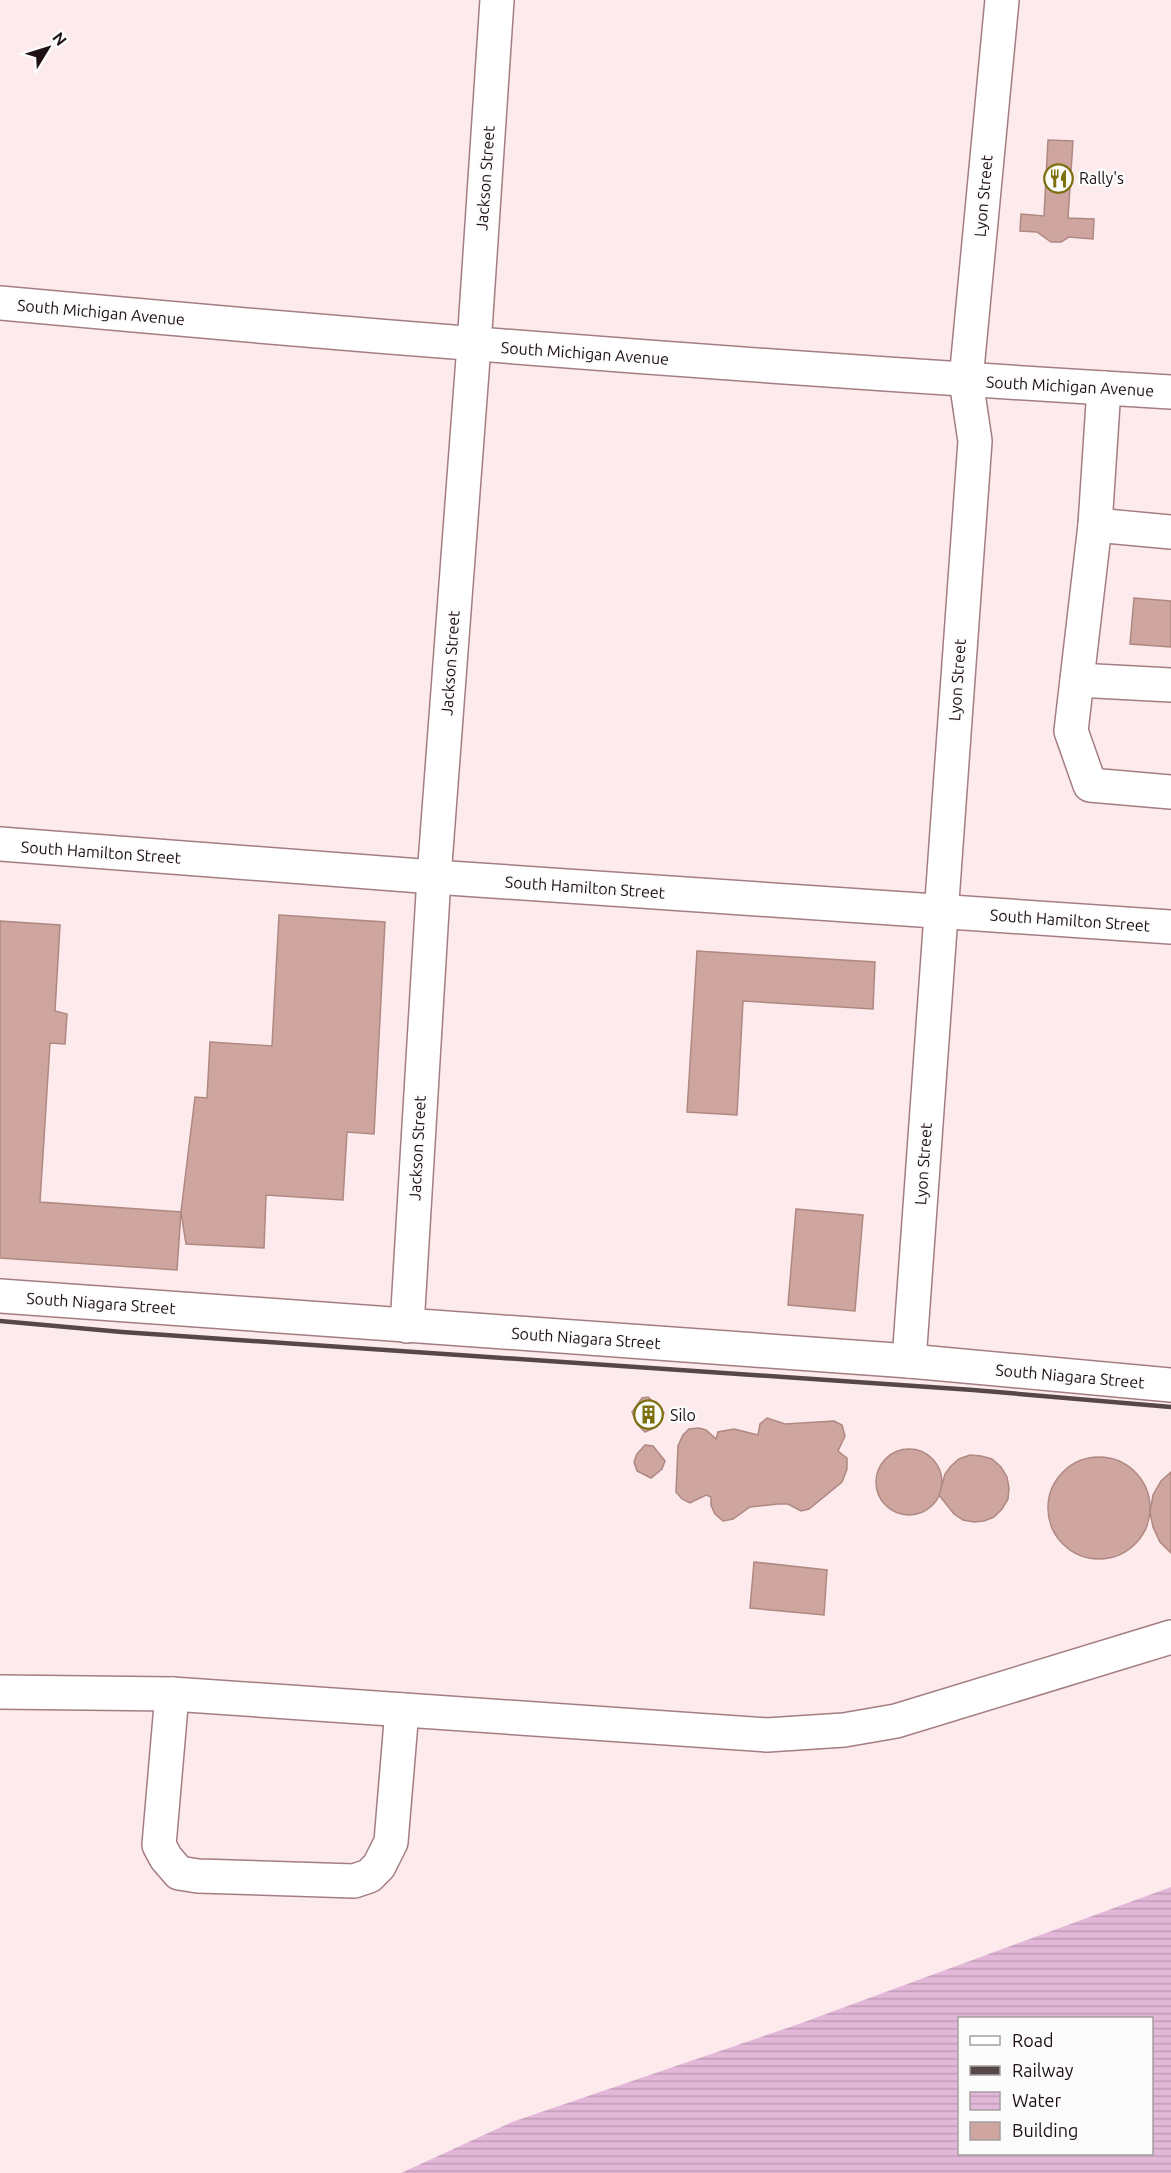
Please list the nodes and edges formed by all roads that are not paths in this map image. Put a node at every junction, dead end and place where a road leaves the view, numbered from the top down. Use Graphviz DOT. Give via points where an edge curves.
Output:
graph roads {
  1 [pos="497,0"];
  2 [pos="1002,0"];
  3 [pos="0,303"];
  4 [pos="474,345"];
  5 [pos="966,380"];
  6 [pos="1104,388"];
  7 [pos="1171,392"];
  8 [pos="1095,525"];
  9 [pos="1171,532"];
  10 [pos="1077,680"];
  11 [pos="1171,685"];
  12 [pos="1171,792"];
  13 [pos="0,844"];
  14 [pos="434,877"];
  15 [pos="942,912"];
  16 [pos="1171,927"];
  17 [pos="0,1296"];
  18 [pos="407,1326"];
  19 [pos="909,1360"];
  20 [pos="1171,1385"];
  21 [pos="1171,1637"];
  22 [pos="0,1692"];
  23 [pos="172,1694"];
  24 [pos="402,1710"];
  1 -- 4 [label="street, Jackson Street"];
  2 -- 5 [label="street, Lyon Street"];
  3 -- 4 [label="street, South Michigan Avenue"];
  4 -- 5 [label="street, South Michigan Avenue"];
  4 -- 14 [label="street, Jackson Street"];
  5 -- 6 [label="street, South Michigan Avenue"];
  5 -- 15 [label="street, Lyon Street" via="975,441"];
  6 -- 7 [label="street, South Michigan Avenue"];
  6 -- 8 [label="street"];
  8 -- 9 [label="street"];
  8 -- 10 [label="street"];
  10 -- 11 [label="street"];
  10 -- 12 [label="street" via="1071,730 1090,785"];
  13 -- 14 [label="street, South Hamilton Street"];
  14 -- 15 [label="street, South Hamilton Street"];
  14 -- 18 [label="street, Jackson Street"];
  15 -- 16 [label="street, South Hamilton Street"];
  15 -- 19 [label="street, Lyon Street"];
  17 -- 18 [label="street, South Niagara Street"];
  18 -- 19 [label="street, South Niagara Street"];
  19 -- 20 [label="street, South Niagara Street"];
  21 -- 24 [label="street" via="896,1721 844,1730 767,1735"];
  22 -- 23 [label="street"];
  23 -- 24 [label="street"];
  23 -- 24 [label="street" via="159,1845 179,1873 198,1876 354,1881 369,1876 391,1842"];
}
